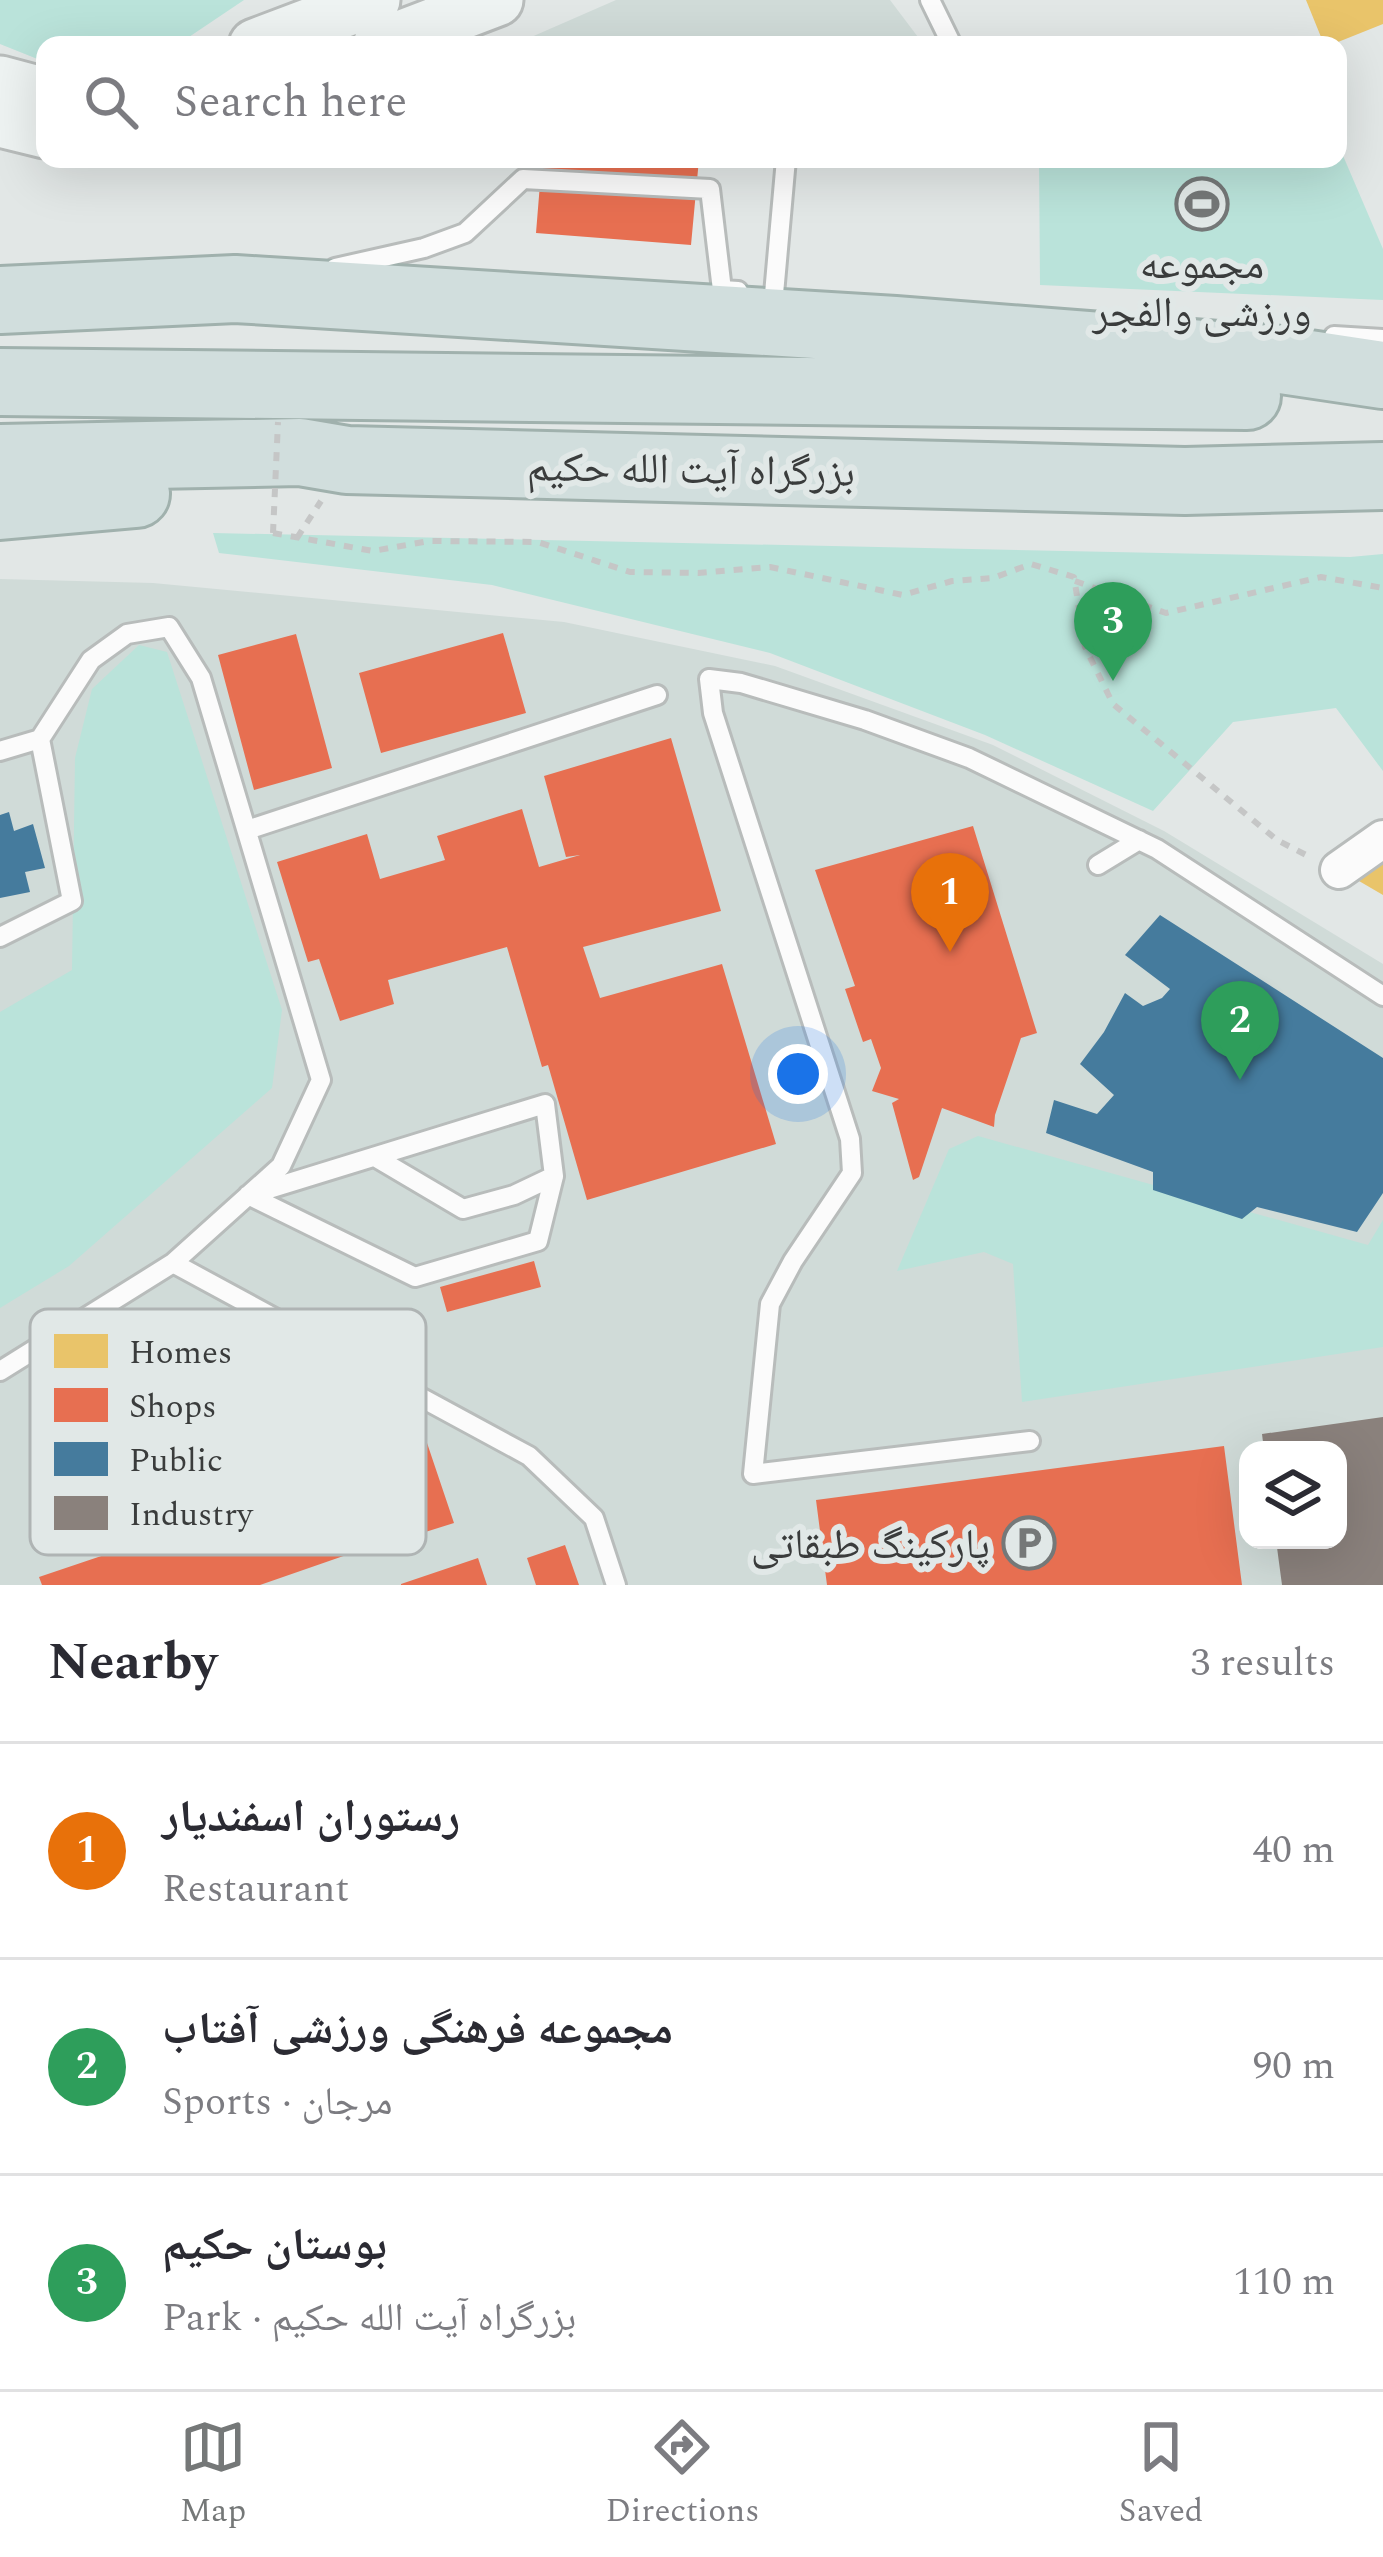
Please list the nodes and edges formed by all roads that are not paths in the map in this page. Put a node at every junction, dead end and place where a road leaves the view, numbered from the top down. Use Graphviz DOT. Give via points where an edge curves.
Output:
graph roads {
  1 [pos="374,0"];
  2 [pos="497,0"];
  3 [pos="930,0"];
  4 [pos="279,36"];
  5 [pos="403,36"];
  6 [pos="948,36"];
  7 [pos="0,82"];
  8 [pos="36,92"];
  9 [pos="0,121"];
  10 [pos="36,130"];
  11 [pos="785,168"];
  12 [pos="0,258"];
  13 [pos="235,289"];
  14 [pos="722,290"];
  15 [pos="700,291"];
  16 [pos="634,294"];
  17 [pos="774,294"];
  18 [pos="797,296"];
  19 [pos="0,300"];
  20 [pos="458,303"];
  21 [pos="1315,335"];
  22 [pos="1383,339"];
  23 [pos="1383,375"];
  24 [pos="0,382"];
  25 [pos="1383,392"];
  26 [pos="0,458"];
  27 [pos="347,460"];
  28 [pos="1383,476"];
  29 [pos="0,506"];
  30 [pos="657,695"];
  31 [pos="40,739"];
  32 [pos="0,751"];
  33 [pos="247,830"];
  34 [pos="1139,839"];
  35 [pos="1383,839"];
  36 [pos="1098,865"];
  37 [pos="1339,870"];
  38 [pos="0,937"];
  39 [pos="1383,996"];
  40 [pos="375,1156"];
  41 [pos="554,1176"];
  42 [pos="248,1195"];
  43 [pos="173,1263"];
  44 [pos="99,1309"];
  45 [pos="258,1309"];
  46 [pos="30,1351"];
  47 [pos="0,1370"];
  48 [pos="426,1400"];
  49 [pos="1030,1441"];
  50 [pos="616,1585"];
  1 -- 4 [label="street"];
  2 -- 5 [label="street"];
  3 -- 6 [label="lane"];
  7 -- 8 [label="street"];
  9 -- 10 [label="street"];
  11 -- 17 [label="lane"];
  12 -- 13 [label="highway"];
  13 -- 14 [label="lane" via="465,233 524,179 710,189"];
  13 -- 19 [label="highway"];
  13 -- 20 [label="highway"];
  14 -- 15 [label="lane"];
  14 -- 17 [label="lane"];
  16 -- 20 [label="lane"];
  17 -- 18 [label="lane"];
  20 -- 23 [label="highway" via="1282,360"];
  21 -- 22 [label="lane"];
  24 -- 25 [label="highway, بزرگراه آیت الله حکیم" via="1197,398"];
  26 -- 27 [label="highway, بزرگراه آیت الله حکیم" via="300,452"];
  27 -- 28 [label="highway, بزرگراه آیت الله حکیم" via="1185,481"];
  27 -- 29 [label="highway" via="173,490"];
  30 -- 33 [label="lane"];
  31 -- 32 [label="lane"];
  31 -- 33 [label="lane" via="91,660 128,634 169,627 201,678"];
  31 -- 38 [label="lane" via="72,901"];
  33 -- 42 [label="lane" via="321,1080 281,1166"];
  34 -- 36 [label="lane"];
  34 -- 39 [label="lane"];
  34 -- 49 [label="lane" via="931,744 709,679 712,713 850,1139 852,1173 770,1304 753,1474"];
  35 -- 37 [label="street"];
  40 -- 41 [label="lane" via="463,1209"];
  40 -- 41 [label="lane" via="545,1105"];
  40 -- 42 [label="lane"];
  41 -- 42 [label="lane" via="538,1241 415,1276"];
  42 -- 43 [label="lane"];
  43 -- 44 [label="lane"];
  43 -- 45 [label="lane"];
  46 -- 47 [label="lane"];
  48 -- 50 [label="lane" via="529,1456 594,1518"];
}
